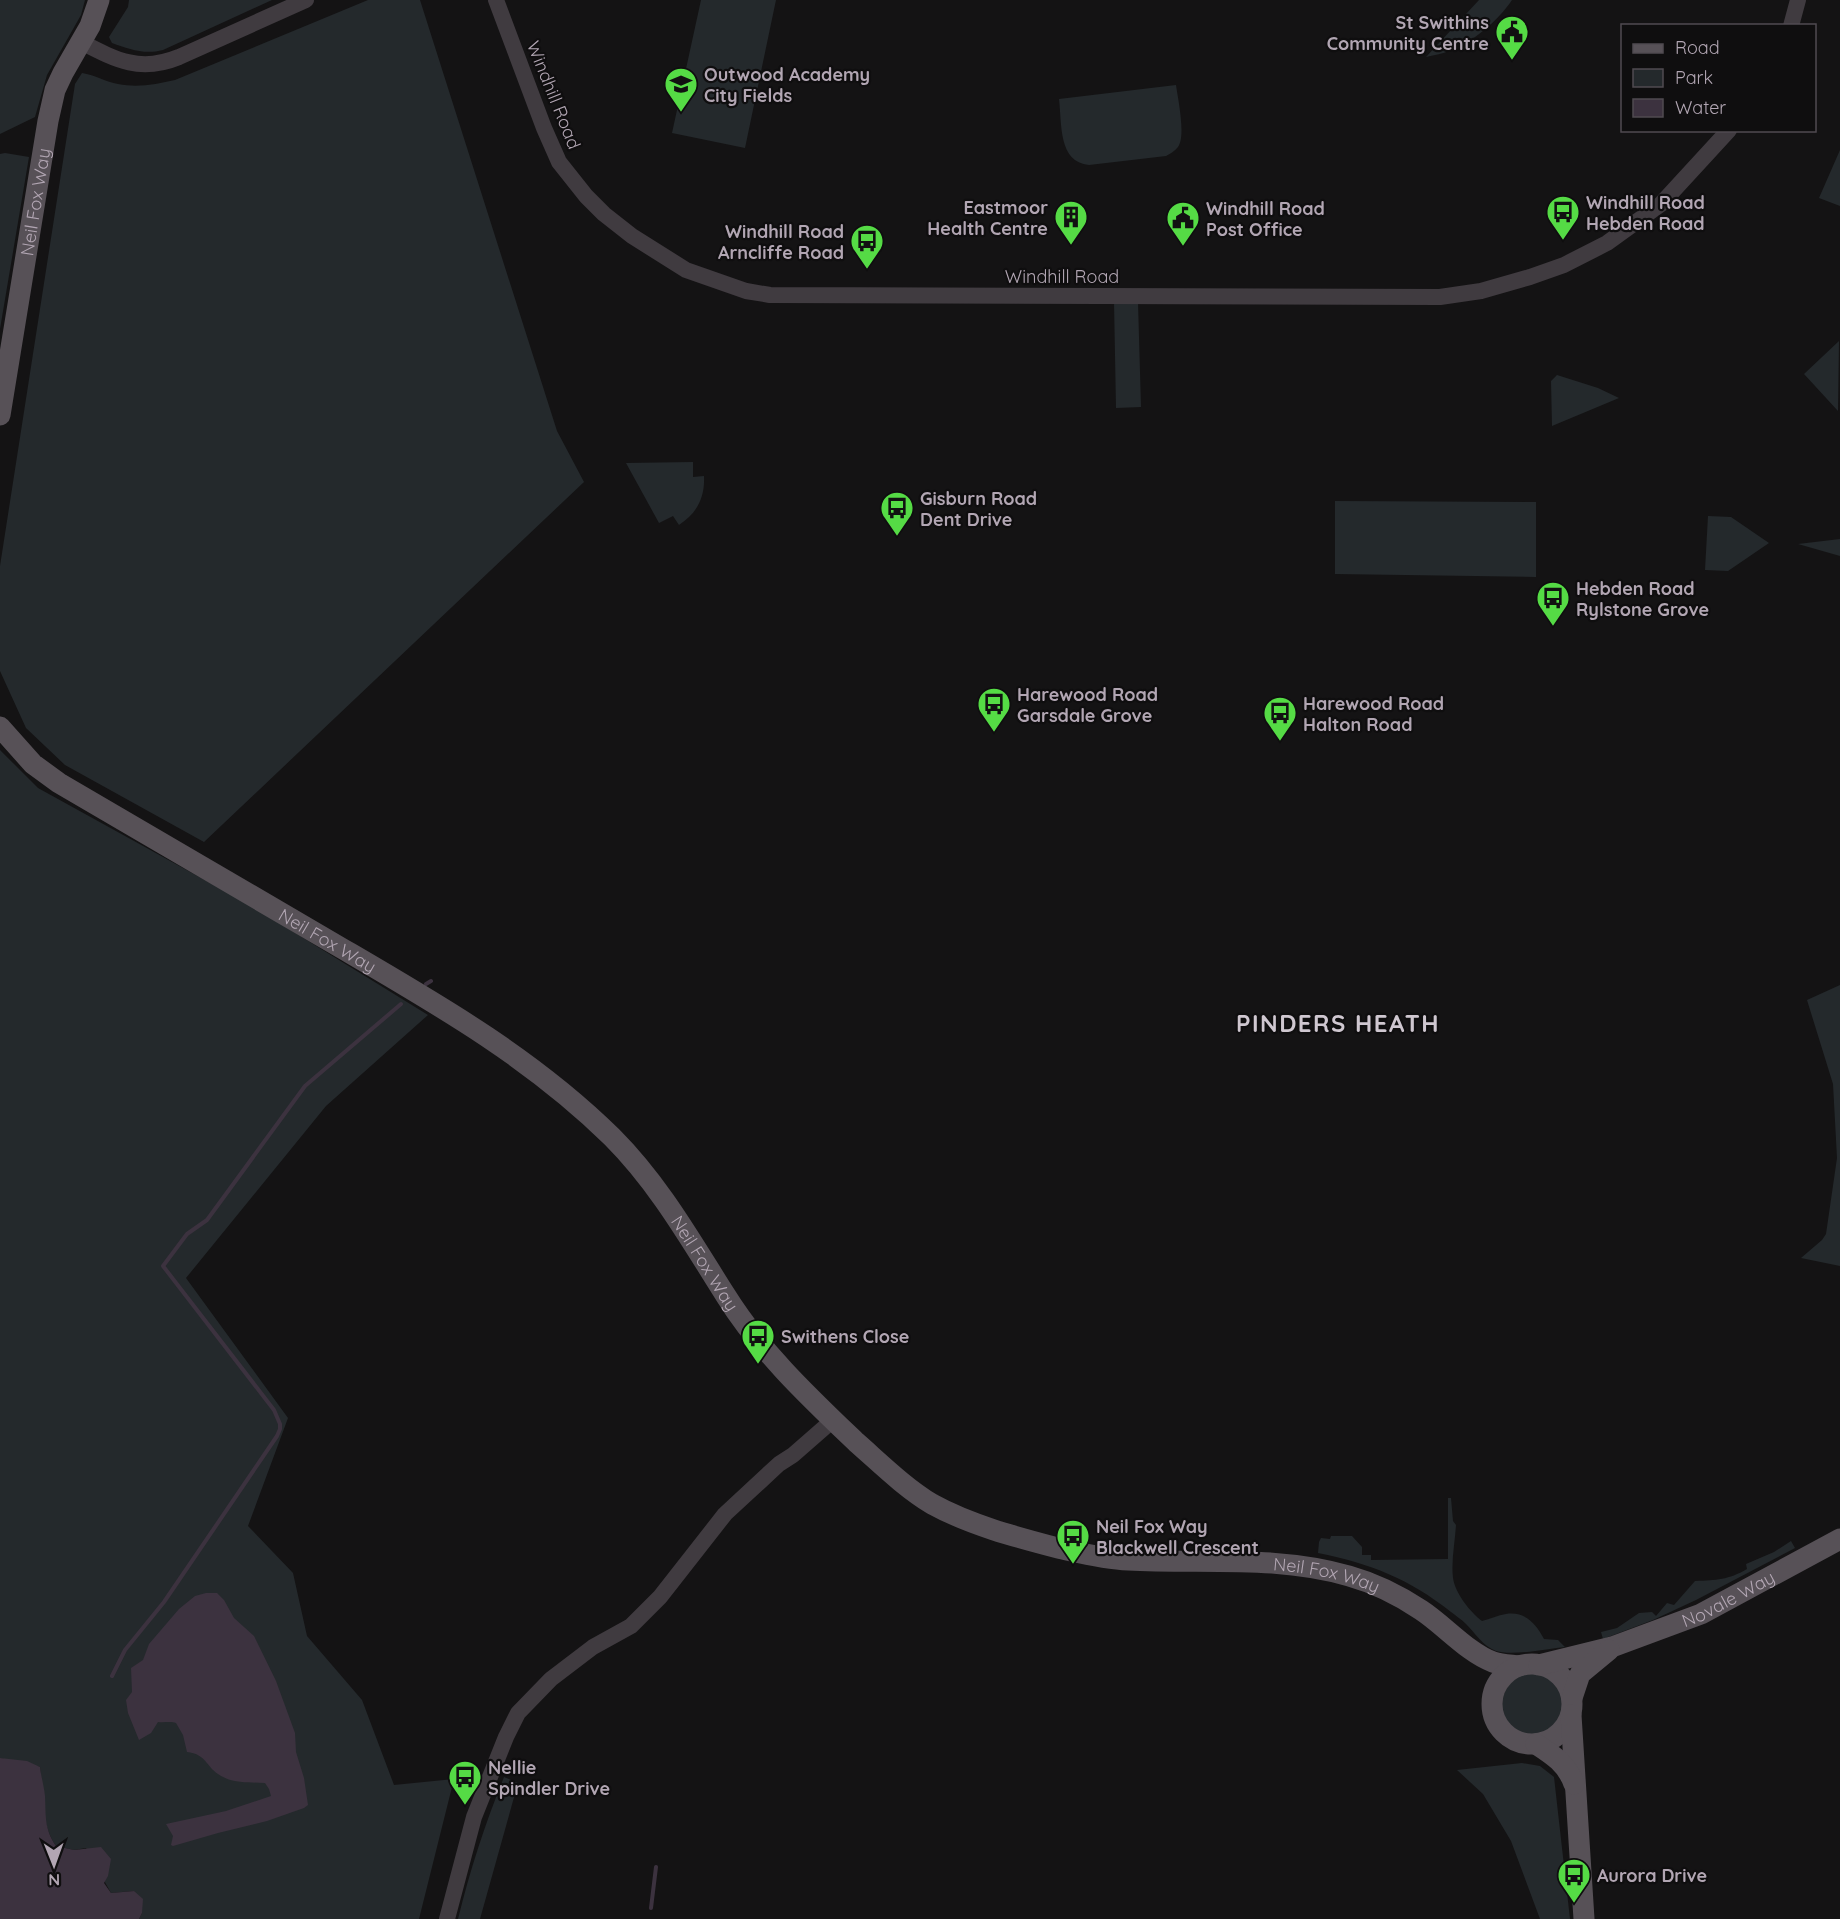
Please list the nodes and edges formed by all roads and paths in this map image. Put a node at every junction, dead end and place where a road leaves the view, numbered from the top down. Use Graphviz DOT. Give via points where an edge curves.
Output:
graph roads {
  1 [pos="99,0"];
  2 [pos="306,0"];
  3 [pos="496,0"];
  4 [pos="1798,0"];
  5 [pos="1792,24"];
  6 [pos="81,42"];
  7 [pos="1727,132"];
  8 [pos="0,414"];
  9 [pos="0,727"];
  10 [pos="828,1415"];
  11 [pos="1840,1539"];
  12 [pos="1465,1646"];
  13 [pos="1612,1647"];
  14 [pos="1529,1665"];
  15 [pos="1492,1697"];
  16 [pos="1572,1706"];
  17 [pos="1536,1744"];
  18 [pos="1576,1790"];
  19 [pos="447,1919"];
  20 [pos="1584,1919"];
  1 -- 6 [label="main road, Neil Fox Way"];
  2 -- 6 [label="street" via="159,64 126,63"];
  3 -- 7 [label="street, Windhill Road" via="559,162 586,196 632,236 686,270 746,291 770,295 1440,297 1481,291 1564,265 1606,243 1660,204"];
  4 -- 5 [label="street"];
  6 -- 8 [label="main road, Neil Fox Way" via="59,82 48,122"];
  9 -- 10 [label="main road, Neil Fox Way" via="33,764 59,783 381,971 537,1071 615,1140 662,1196 748,1329"];
  10 -- 12 [label="main road, Neil Fox Way" via="890,1472 933,1504 1000,1532 1108,1558 1258,1562 1353,1577 1419,1608"];
  10 -- 19 [label="street" via="793,1455 714,1525 660,1597 631,1626 550,1678 518,1713 474,1817"];
  11 -- 13 [label="main road, Novale Way" via="1701,1614"];
  12 -- 14 [label="main road, Neil Fox Way" via="1493,1663"];
  12 -- 15 [label="main road, Neil Fox Way" via="1484,1675"];
  13 -- 14 [label="main road, Novale Way"];
  13 -- 16 [label="main road, Novale Way" via="1580,1674"];
  14 -- 15 [label="main road" via="1503,1677"];
  14 -- 16 [label="main road" via="1558,1673 1567,1683"];
  15 -- 17 [label="main road" via="1500,1729 1514,1740"];
  16 -- 17 [label="main road" via="1563,1731"];
  16 -- 18 [label="main road"];
  17 -- 18 [label="main road" via="1565,1766"];
  18 -- 20 [label="main road"];
}
